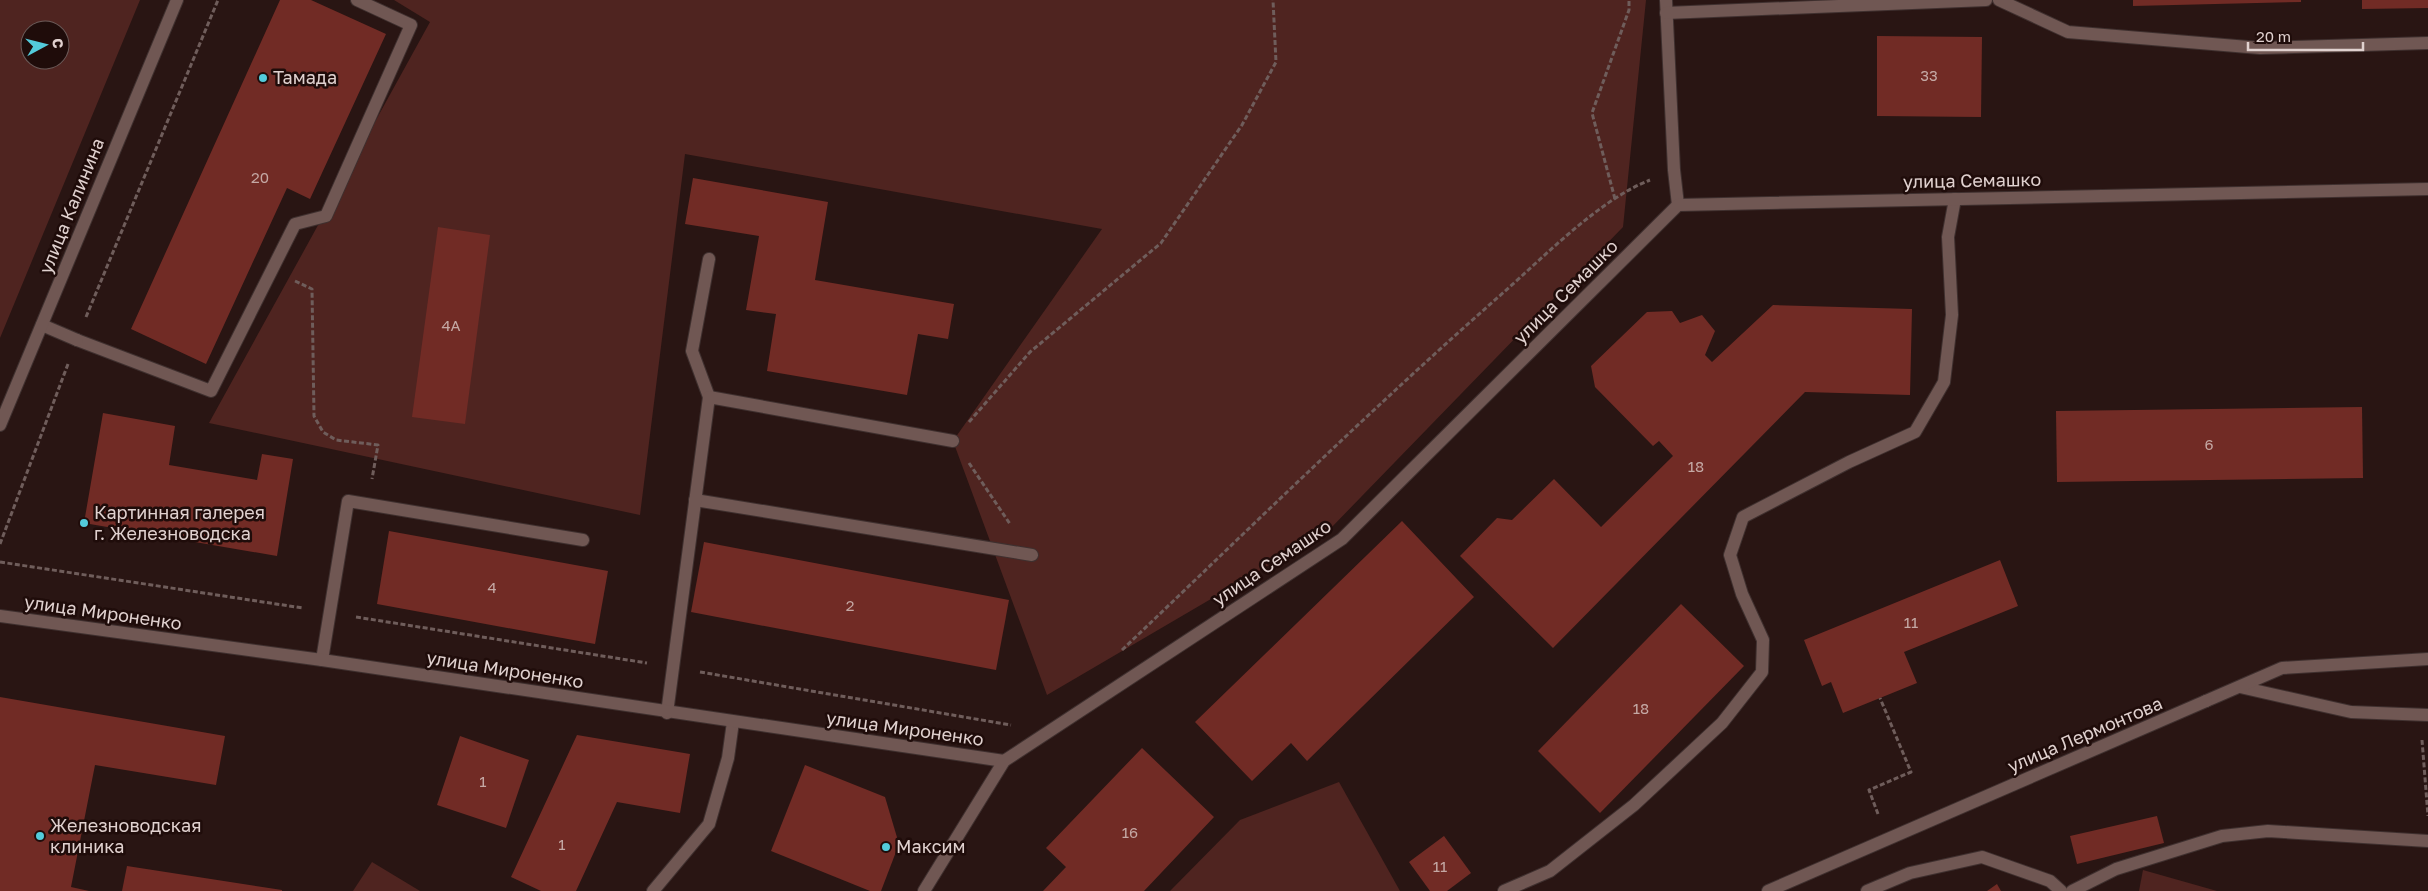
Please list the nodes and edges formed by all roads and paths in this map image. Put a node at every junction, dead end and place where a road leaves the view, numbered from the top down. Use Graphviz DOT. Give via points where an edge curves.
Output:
graph roads {
  1 [pos="177,0"];
  2 [pos="218,0"];
  3 [pos="357,0"];
  4 [pos="1273,0"];
  5 [pos="1629,0"];
  6 [pos="1986,0"];
  7 [pos="2000,0"];
  8 [pos="1666,6"];
  9 [pos="2428,43"];
  10 [pos="1674,170"];
  11 [pos="2428,189"];
  12 [pos="1615,199"];
  13 [pos="1955,199"];
  14 [pos="1678,205"];
  15 [pos="709,259"];
  16 [pos="312,289"];
  17 [pos="42,325"];
  18 [pos="77,340"];
  19 [pos="709,397"];
  20 [pos="0,425"];
  21 [pos="953,441"];
  22 [pos="695,500"];
  23 [pos="369,504"];
  24 [pos="583,540"];
  25 [pos="0,544"];
  26 [pos="1032,556"];
  27 [pos="0,562"];
  28 [pos="330,612"];
  29 [pos="0,616"];
  30 [pos="1116,655"];
  31 [pos="2428,659"];
  32 [pos="322,660"];
  33 [pos="673,668"];
  34 [pos="2240,687"];
  35 [pos="1880,698"];
  36 [pos="667,713"];
  37 [pos="2428,715"];
  38 [pos="734,722"];
  39 [pos="1018,726"];
  40 [pos="2422,739"];
  41 [pos="1004,761"];
  42 [pos="2428,817"];
  43 [pos="1888,839"];
  44 [pos="2428,841"];
  45 [pos="653,891"];
  46 [pos="924,891"];
  47 [pos="1504,891"];
  48 [pos="1768,891"];
  49 [pos="1867,891"];
  50 [pos="2061,891"];
  51 [pos="2072,891"];
  1 -- 17 [label="street, улица Калинина"];
  2 -- 18 [label="path"];
  3 -- 18 [label="street" via="411,25 326,216 295,224 211,391"];
  4 -- 21 [label="path" via="1276,62 1242,125 1161,244 1030,352"];
  5 -- 12 [label="path" via="1629,10 1592,113"];
  6 -- 8 [label="street"];
  7 -- 9 [label="street" via="2068,32 2260,48"];
  8 -- 10 [label="street"];
  10 -- 12 [label="path" via="1634,186"];
  10 -- 14 [label="street"];
  11 -- 13 [label="street, улица Семашко"];
  12 -- 30 [label="path" via="1437,351"];
  13 -- 14 [label="street, улица Семашко"];
  13 -- 47 [label="street" via="1948,236 1952,315 1944,382 1915,432 1743,517 1730,555 1742,594 1763,640 1762,672 1722,723 1634,805 1550,871"];
  14 -- 41 [label="street, улица Семашко" via="1342,539"];
  15 -- 19 [label="street" via="692,351"];
  16 -- 23 [label="path" via="314,416 323,432 336,440 378,445"];
  17 -- 18 [label="street"];
  17 -- 20 [label="street, улица Калинина"];
  18 -- 25 [label="path"];
  19 -- 21 [label="street"];
  19 -- 22 [label="street"];
  21 -- 26 [label="path"];
  22 -- 26 [label="street"];
  22 -- 33 [label="street"];
  23 -- 24 [label="street"];
  23 -- 28 [label="street" via="348,501"];
  27 -- 28 [label="path"];
  28 -- 32 [label="street"];
  28 -- 33 [label="path"];
  29 -- 32 [label="street, улица Мироненко"];
  31 -- 34 [label="street, улица Лермонтова" via="2282,668"];
  32 -- 36 [label="street, улица Мироненко"];
  33 -- 36 [label="street"];
  33 -- 39 [label="path"];
  34 -- 37 [label="street" via="2351,712"];
  34 -- 43 [label="street, улица Лермонтова"];
  35 -- 43 [label="path" via="1911,772 1869,790"];
  36 -- 38 [label="street, улица Мироненко"];
  38 -- 41 [label="street, улица Мироненко"];
  38 -- 45 [label="street" via="728,758 709,824"];
  40 -- 42 [label="path"];
  41 -- 46 [label="street, улица Семашко"];
  43 -- 48 [label="street, улица Лермонтова"];
  44 -- 51 [label="street" via="2268,831 2222,836 2116,869"];
  49 -- 50 [label="street" via="1910,873 1982,857 2050,881"];
}
